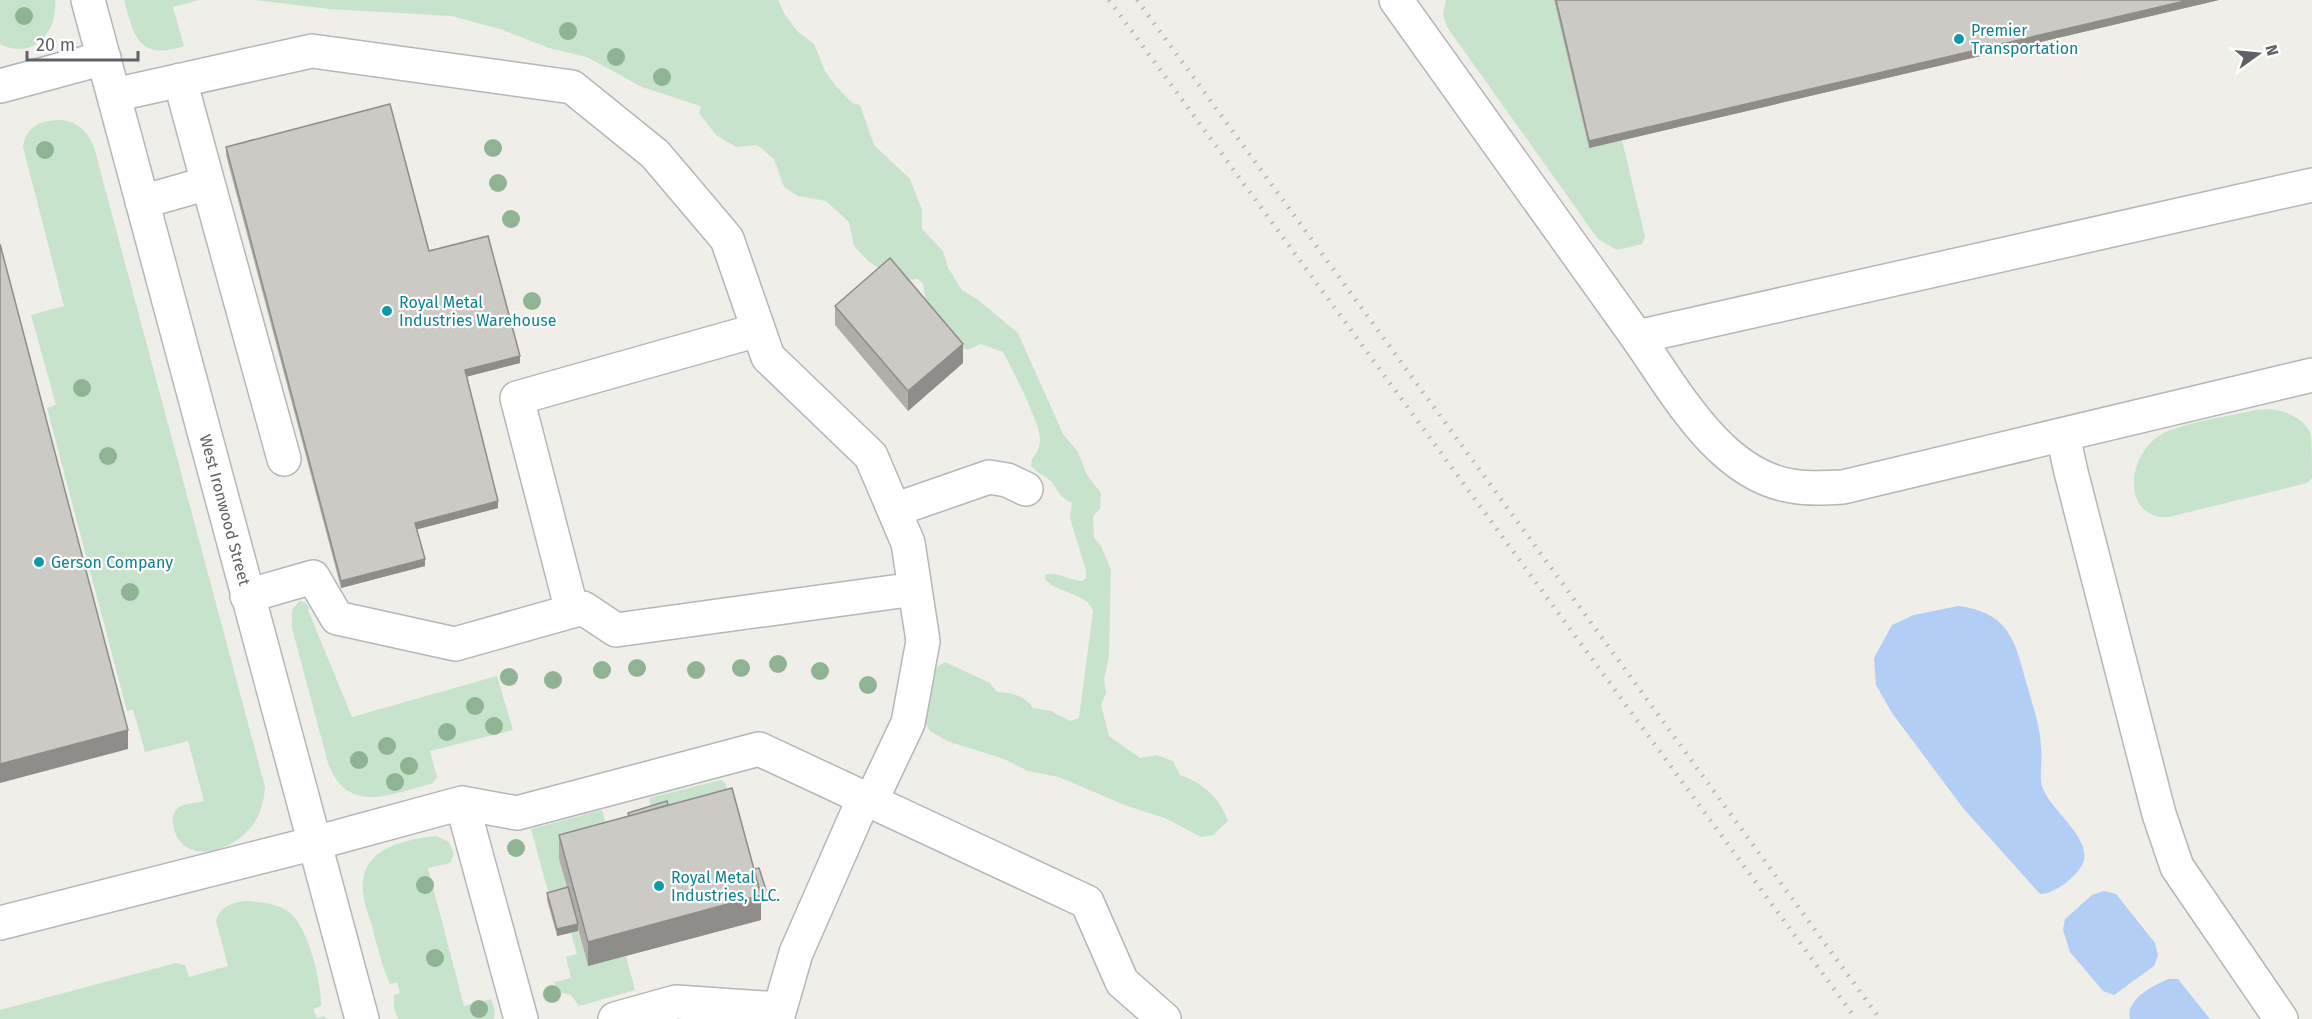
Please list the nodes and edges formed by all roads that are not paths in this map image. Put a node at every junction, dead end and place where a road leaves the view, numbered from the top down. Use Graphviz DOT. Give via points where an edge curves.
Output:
graph roads {
  1 [pos="88,0"];
  2 [pos="1404,3"];
  3 [pos="104,58"];
  4 [pos="180,80"];
  5 [pos="0,86"];
  6 [pos="114,96"];
  7 [pos="208,183"];
  8 [pos="2312,185"];
  9 [pos="142,202"];
  10 [pos="758,330"];
  11 [pos="1637,337"];
  12 [pos="2312,375"];
  13 [pos="2063,435"];
  14 [pos="284,459"];
  15 [pos="1026,489"];
  16 [pos="894,510"];
  17 [pos="915,589"];
  18 [pos="247,596"];
  19 [pos="573,611"];
  20 [pos="868,800"];
  21 [pos="462,803"];
  22 [pos="315,843"];
  23 [pos="0,923"];
  24 [pos="779,1014"];
  25 [pos="362,1019"];
  26 [pos="521,1019"];
  27 [pos="615,1019"];
  28 [pos="1164,1019"];
  29 [pos="2281,1019"];
  1 -- 3 [label="street, West Ironwood Street"];
  2 -- 11 [label="street"];
  3 -- 5 [label="street"];
  3 -- 6 [label="street, West Ironwood Street"];
  4 -- 6 [label="street"];
  4 -- 7 [label="street"];
  4 -- 10 [label="street" via="312,51 572,87 656,154 727,239"];
  6 -- 9 [label="street, West Ironwood Street"];
  7 -- 9 [label="street"];
  7 -- 14 [label="street"];
  8 -- 11 [label="street"];
  9 -- 18 [label="street, West Ironwood Street"];
  10 -- 16 [label="street" via="768,357 871,456"];
  10 -- 19 [label="street" via="517,398"];
  11 -- 13 [label="street" via="1704,431 1732,459 1759,476 1790,486 1843,487"];
  12 -- 13 [label="street"];
  13 -- 29 [label="street" via="2159,814 2177,867"];
  15 -- 16 [label="street" via="989,477"];
  16 -- 17 [label="street" via="908,543"];
  17 -- 19 [label="street" via="616,630 583,608"];
  17 -- 20 [label="street" via="923,641 908,723"];
  18 -- 19 [label="street" via="314,577 337,618 455,644"];
  18 -- 22 [label="street, West Ironwood Street"];
  20 -- 21 [label="street" via="759,749 517,813"];
  20 -- 24 [label="street" via="796,953"];
  20 -- 28 [label="street" via="1087,902 1122,982"];
  21 -- 22 [label="street"];
  21 -- 26 [label="street"];
  22 -- 23 [label="street"];
  22 -- 25 [label="street, West Ironwood Street"];
  24 -- 27 [label="street" via="676,1002"];
}
